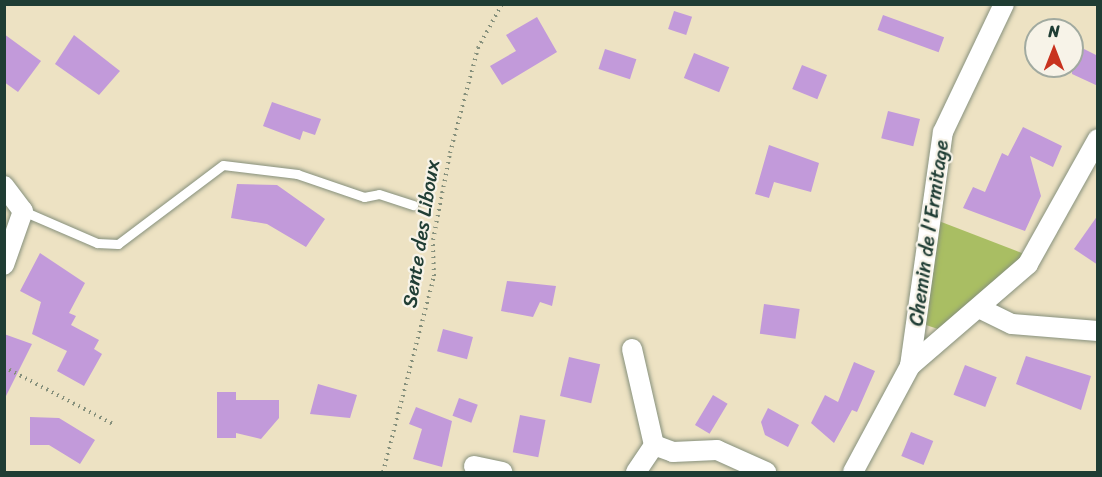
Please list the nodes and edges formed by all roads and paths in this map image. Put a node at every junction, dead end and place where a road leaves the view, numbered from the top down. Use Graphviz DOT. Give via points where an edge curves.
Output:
graph roads {
  1 [pos="502,4"];
  2 [pos="1004,4"];
  3 [pos="1098,139"];
  4 [pos="4,186"];
  5 [pos="413,205"];
  6 [pos="23,211"];
  7 [pos="4,265"];
  8 [pos="981,309"];
  9 [pos="915,327"];
  10 [pos="1098,331"];
  11 [pos="944,339"];
  12 [pos="632,349"];
  13 [pos="910,366"];
  14 [pos="4,367"];
  15 [pos="113,424"];
  16 [pos="654,445"];
  17 [pos="474,466"];
  18 [pos="383,472"];
  19 [pos="502,472"];
  20 [pos="636,472"];
  21 [pos="766,472"];
  22 [pos="853,472"];
  1 -- 18 [label="path, Sente des Liboux" via="478,48 450,153 434,240 434,276"];
  2 -- 9 [label="street, Chemin de l'Ermitage" via="943,132"];
  3 -- 8 [label="street" via="1028,264"];
  4 -- 6 [label="street"];
  5 -- 6 [label="lane" via="379,194 353,194 297,174 223,165 118,244 97,243"];
  6 -- 7 [label="street"];
  8 -- 10 [label="street" via="1012,324"];
  8 -- 11 [label="street"];
  9 -- 11 [label="street"];
  9 -- 13 [label="street, Chemin de l'Ermitage"];
  11 -- 13 [label="street"];
  12 -- 16 [label="street"];
  13 -- 22 [label="street"];
  14 -- 15 [label="path"];
  16 -- 20 [label="street"];
  16 -- 21 [label="street" via="673,452 717,450"];
  17 -- 19 [label="street"];
}
